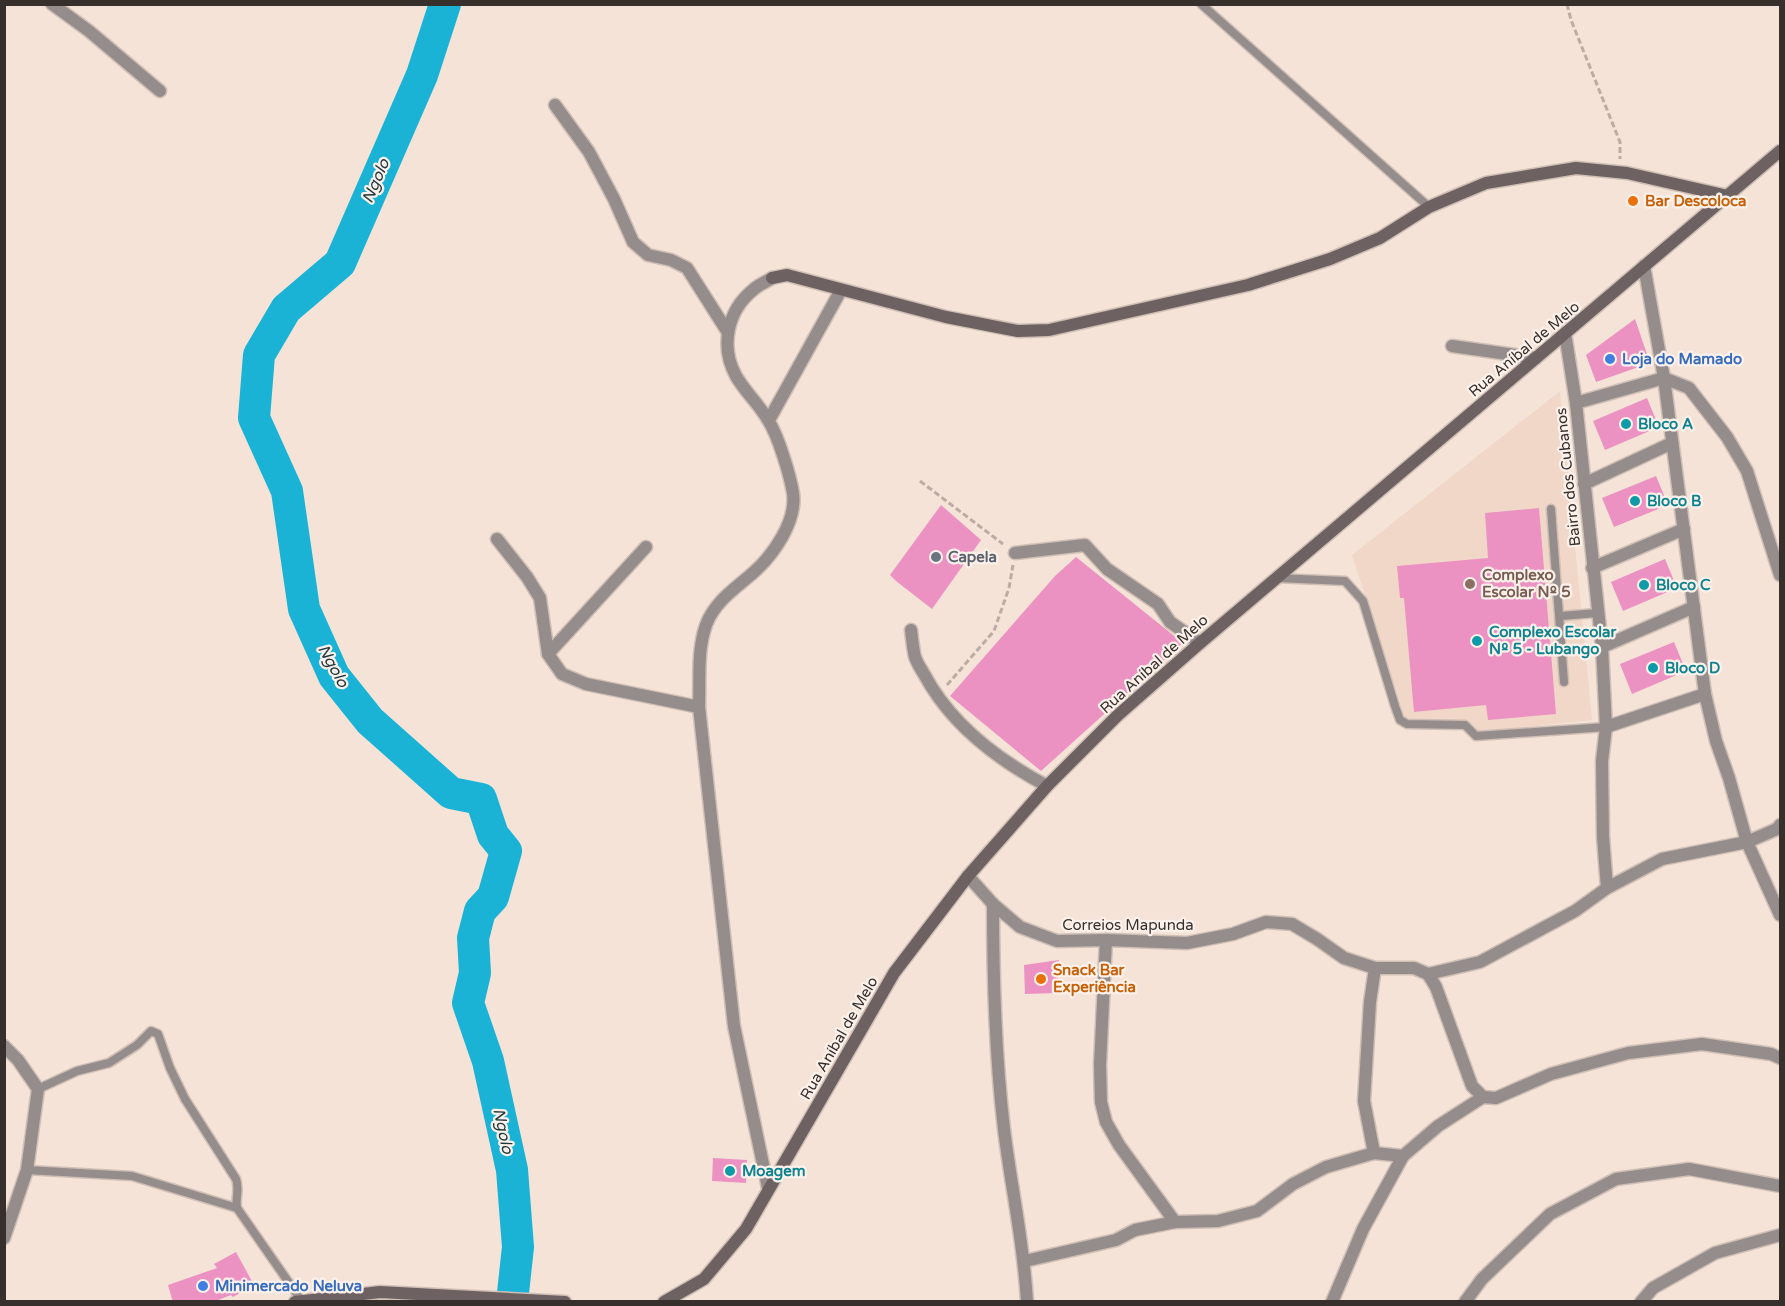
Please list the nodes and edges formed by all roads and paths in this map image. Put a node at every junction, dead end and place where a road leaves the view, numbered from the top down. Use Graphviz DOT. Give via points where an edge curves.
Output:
graph roads {
  1 [pos="52,4"];
  2 [pos="1201,4"];
  3 [pos="1568,4"];
  4 [pos="160,91"];
  5 [pos="555,105"];
  6 [pos="1780,151"];
  7 [pos="1622,173"];
  8 [pos="1728,196"];
  9 [pos="1429,207"];
  10 [pos="1644,266"];
  11 [pos="841,290"];
  12 [pos="727,330"];
  13 [pos="1565,333"];
  14 [pos="1452,346"];
  15 [pos="1536,358"];
  16 [pos="1664,378"];
  17 [pos="1576,403"];
  18 [pos="769,420"];
  19 [pos="1672,443"];
  20 [pos="920,481"];
  21 [pos="1584,484"];
  22 [pos="1551,509"];
  23 [pos="1684,529"];
  24 [pos="497,539"];
  25 [pos="646,547"];
  26 [pos="1015,553"];
  27 [pos="1592,568"];
  28 [pos="1780,575"];
  29 [pos="1276,578"];
  30 [pos="1694,607"];
  31 [pos="1597,613"];
  32 [pos="1560,616"];
  33 [pos="911,630"];
  34 [pos="1200,643"];
  35 [pos="1602,647"];
  36 [pos="548,654"];
  37 [pos="1564,682"];
  38 [pos="946,687"];
  39 [pos="1705,694"];
  40 [pos="699,707"];
  41 [pos="1606,727"];
  42 [pos="1047,786"];
  43 [pos="1780,825"];
  44 [pos="1747,842"];
  45 [pos="968,876"];
  46 [pos="1607,888"];
  47 [pos="993,904"];
  48 [pos="1780,915"];
  49 [pos="1106,940"];
  50 [pos="1375,968"];
  51 [pos="1428,974"];
  52 [pos="4,1046"];
  53 [pos="1780,1058"];
  54 [pos="38,1089"];
  55 [pos="1482,1097"];
  56 [pos="1374,1153"];
  57 [pos="1403,1156"];
  58 [pos="27,1170"];
  59 [pos="1780,1186"];
  60 [pos="768,1188"];
  61 [pos="237,1208"];
  62 [pos="1174,1222"];
  63 [pos="1780,1235"];
  64 [pos="4,1238"];
  65 [pos="1025,1261"];
  66 [pos="298,1301"];
  67 [pos="565,1302"];
  68 [pos="664,1302"];
  69 [pos="1027,1302"];
  70 [pos="1332,1302"];
  71 [pos="1465,1302"];
  72 [pos="1641,1302"];
  1 -- 4 [label="street"];
  2 -- 9 [label="lane"];
  3 -- 7 [label="path" via="1620,142"];
  5 -- 12 [label="street" via="589,152 633,242 648,255 687,268"];
  6 -- 8 [label="street, Rua Aníbal de Melo"];
  7 -- 8 [label="street"];
  7 -- 9 [label="street" via="1576,168 1502,180"];
  8 -- 10 [label="street, Rua Aníbal de Melo"];
  9 -- 11 [label="street" via="1380,238 1330,259 1248,285 1049,330 1018,331"];
  10 -- 13 [label="street, Rua Aníbal de Melo"];
  10 -- 16 [label="street"];
  11 -- 12 [label="street" via="788,275 772,278 752,291 736,309"];
  11 -- 18 [label="street"];
  12 -- 18 [label="street" via="727,353 735,374"];
  13 -- 15 [label="street, Rua Aníbal de Melo"];
  13 -- 17 [label="street, Bairro dos Cubanos"];
  14 -- 15 [label="street"];
  15 -- 29 [label="street, Rua Aníbal de Melo"];
  16 -- 17 [label="street"];
  16 -- 19 [label="street"];
  16 -- 28 [label="street" via="1689,388 1727,436 1748,471"];
  17 -- 21 [label="street, Bairro dos Cubanos"];
  18 -- 40 [label="street" via="793,495 789,523 756,570 719,602 706,625 700,655"];
  19 -- 21 [label="street"];
  19 -- 23 [label="street"];
  20 -- 26 [label="path"];
  21 -- 27 [label="street, Bairro dos Cubanos"];
  22 -- 32 [label="lane"];
  23 -- 27 [label="street"];
  23 -- 30 [label="street"];
  24 -- 36 [label="street" via="540,598"];
  25 -- 36 [label="street"];
  26 -- 34 [label="street" via="1085,545 1107,569 1158,604 1170,622"];
  26 -- 38 [label="path" via="1009,588 994,631"];
  27 -- 31 [label="street, Bairro dos Cubanos"];
  29 -- 34 [label="street, Rua Aníbal de Melo"];
  29 -- 41 [label="lane" via="1345,581 1363,601 1400,720 1407,724 1465,725 1476,736"];
  30 -- 35 [label="street"];
  30 -- 39 [label="street"];
  31 -- 32 [label="lane"];
  31 -- 35 [label="street, Bairro dos Cubanos"];
  32 -- 37 [label="lane"];
  33 -- 42 [label="street" via="915,657 946,708 993,752"];
  34 -- 42 [label="street, Rua Aníbal de Melo" via="1118,715"];
  35 -- 41 [label="street, Bairro dos Cubanos"];
  36 -- 40 [label="street" via="562,674 586,684"];
  39 -- 41 [label="street"];
  39 -- 44 [label="street"];
  40 -- 60 [label="street" via="734,1026"];
  41 -- 46 [label="street, Bairro dos Cubanos" via="1602,837"];
  42 -- 45 [label="street, Rua Aníbal de Melo"];
  43 -- 44 [label="street"];
  44 -- 46 [label="street" via="1662,859"];
  44 -- 48 [label="street"];
  45 -- 47 [label="street, Correios Mapunda"];
  45 -- 60 [label="street, Rua Aníbal de Melo" via="894,973"];
  46 -- 51 [label="street" via="1575,911 1480,962"];
  47 -- 49 [label="street, Correios Mapunda" via="1020,927 1057,940"];
  47 -- 65 [label="street" via="993,994 1004,1129"];
  49 -- 50 [label="street, Correios Mapunda" via="1186,943 1274,922 1292,924 1344,958"];
  49 -- 62 [label="street" via="1101,1102 1106,1122 1119,1145"];
  50 -- 51 [label="street, Correios Mapunda" via="1414,968"];
  50 -- 56 [label="street" via="1364,1101"];
  51 -- 55 [label="street" via="1472,1086"];
  52 -- 54 [label="street"];
  53 -- 55 [label="street" via="1771,1053 1702,1044 1628,1053 1551,1074 1496,1098"];
  54 -- 58 [label="street"];
  54 -- 61 [label="lane" via="77,1071 109,1063 152,1031 158,1034 185,1099 236,1179"];
  55 -- 57 [label="street" via="1438,1126"];
  56 -- 57 [label="street"];
  56 -- 62 [label="street" via="1326,1167 1293,1184 1257,1211 1218,1221"];
  57 -- 70 [label="street" via="1363,1229"];
  58 -- 61 [label="lane" via="132,1176"];
  58 -- 64 [label="street"];
  59 -- 71 [label="street" via="1689,1169 1616,1179 1550,1214 1482,1279"];
  60 -- 68 [label="street, Rua Aníbal de Melo" via="746,1229 704,1279"];
  61 -- 66 [label="lane"];
  62 -- 65 [label="street"];
  63 -- 72 [label="street" via="1715,1253 1653,1288"];
  65 -- 69 [label="street"];
  66 -- 67 [label="street" via="380,1292"];
}
